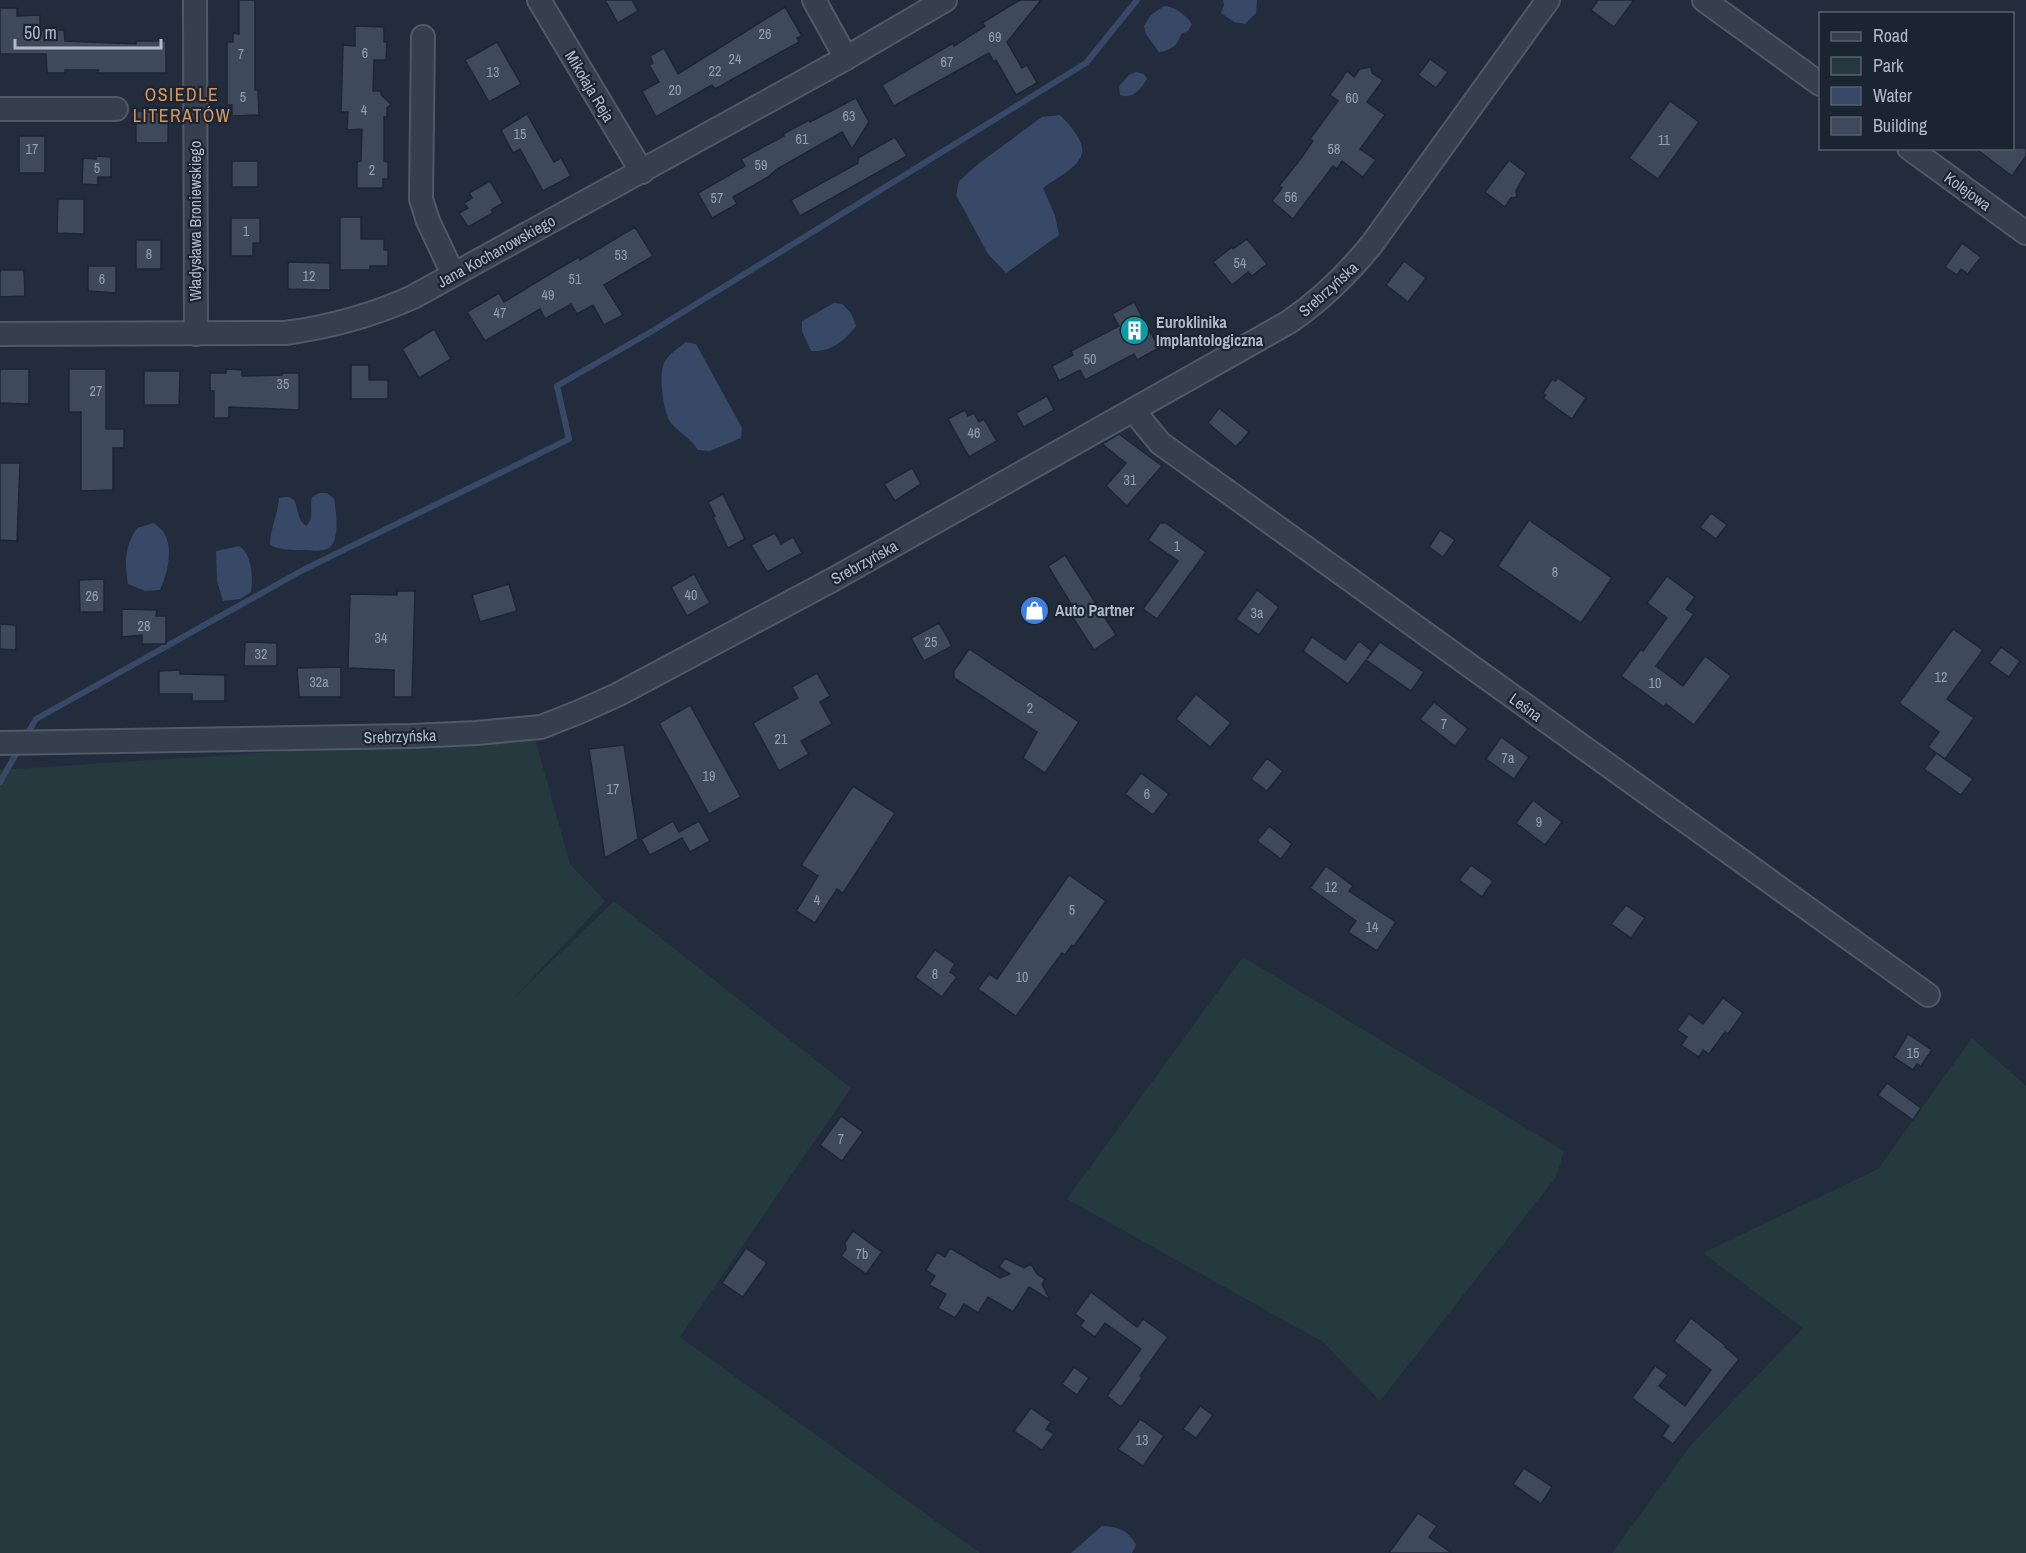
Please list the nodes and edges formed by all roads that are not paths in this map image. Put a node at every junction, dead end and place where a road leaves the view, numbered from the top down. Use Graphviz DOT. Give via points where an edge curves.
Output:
graph roads {
  1 [pos="195,0"];
  2 [pos="539,0"];
  3 [pos="814,0"];
  4 [pos="945,0"];
  5 [pos="1548,0"];
  6 [pos="1704,0"];
  7 [pos="423,37"];
  8 [pos="846,58"];
  9 [pos="1819,83"];
  10 [pos="0,109"];
  11 [pos="116,109"];
  12 [pos="1913,150"];
  13 [pos="642,172"];
  14 [pos="2026,233"];
  15 [pos="453,274"];
  16 [pos="0,334"];
  17 [pos="196,334"];
  18 [pos="1133,410"];
  19 [pos="0,743"];
  20 [pos="1928,995"];
  1 -- 17 [label="street, Władysława Broniewskiego"];
  2 -- 13 [label="street, Mikołaja Reja"];
  3 -- 8 [label="street"];
  4 -- 8 [label="street, Jana Kochanowskiego"];
  5 -- 18 [label="street, Srebrzyńska" via="1372,244 1336,286 1289,322"];
  6 -- 9 [label="street"];
  7 -- 15 [label="street" via="421,199"];
  8 -- 13 [label="street, Jana Kochanowskiego"];
  10 -- 11 [label="street"];
  12 -- 14 [label="street, Kolejowa"];
  13 -- 15 [label="street, Jana Kochanowskiego"];
  15 -- 17 [label="street, Jana Kochanowskiego" via="386,309 321,328 285,333"];
  16 -- 17 [label="street, Jana Kochanowskiego"];
  18 -- 19 [label="street, Srebrzyńska" via="693,655 617,695 541,727 411,736"];
  18 -- 20 [label="street, Leśna" via="1160,443"];
}
